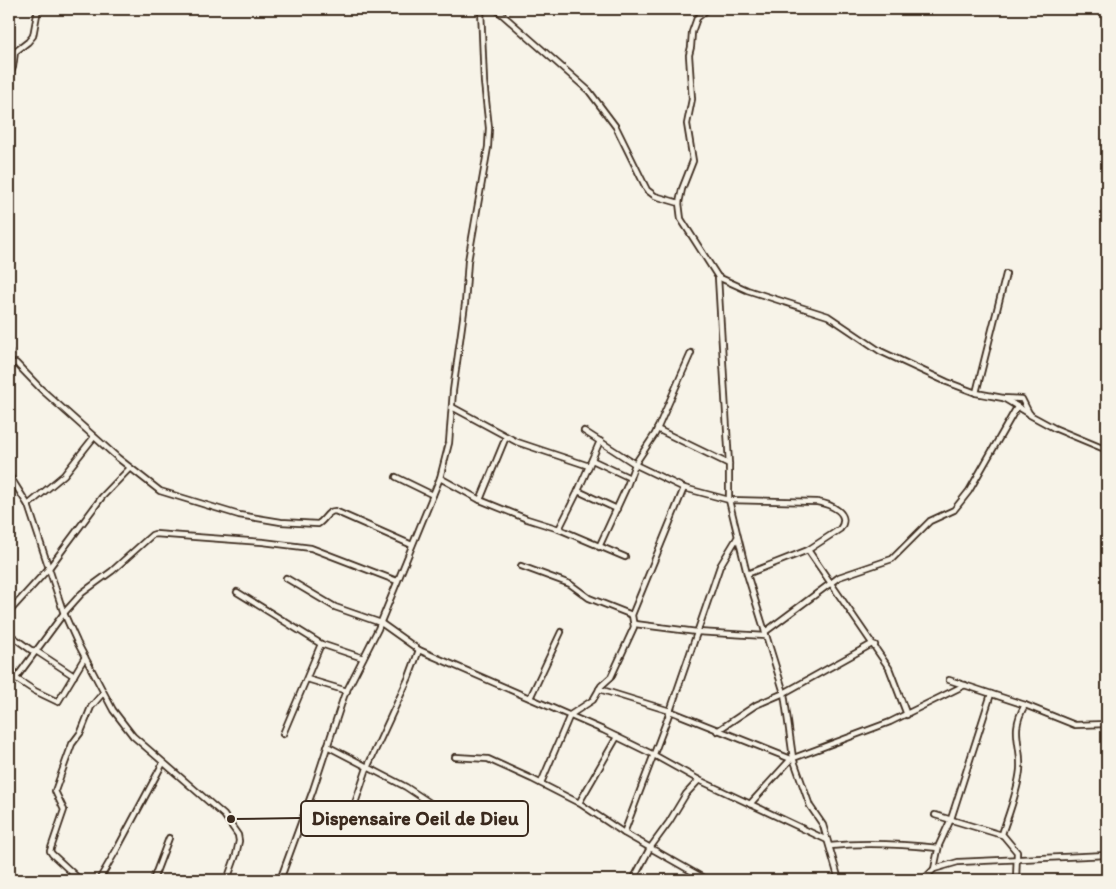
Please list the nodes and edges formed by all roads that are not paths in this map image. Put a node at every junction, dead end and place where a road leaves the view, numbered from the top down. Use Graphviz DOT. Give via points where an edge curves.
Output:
graph roads {
  1 [pos="38,9"];
  2 [pos="481,9"];
  3 [pos="496,9"];
  4 [pos="708,9"];
  5 [pos="10,72"];
  6 [pos="9,78"];
  7 [pos="679,203"];
  8 [pos="1006,274"];
  9 [pos="718,277"];
  10 [pos="9,352"];
  11 [pos="691,352"];
  12 [pos="9,370"];
  13 [pos="976,393"];
  14 [pos="1003,398"];
  15 [pos="452,407"];
  16 [pos="1017,407"];
  17 [pos="1030,414"];
  18 [pos="657,429"];
  19 [pos="584,430"];
  20 [pos="94,437"];
  21 [pos="506,437"];
  22 [pos="600,441"];
  23 [pos="1107,450"];
  24 [pos="592,460"];
  25 [pos="635,464"];
  26 [pos="729,464"];
  27 [pos="589,466"];
  28 [pos="130,468"];
  29 [pos="9,475"];
  30 [pos="396,477"];
  31 [pos="440,478"];
  32 [pos="630,478"];
  33 [pos="684,488"];
  34 [pos="578,491"];
  35 [pos="433,495"];
  36 [pos="480,500"];
  37 [pos="729,500"];
  38 [pos="28,505"];
  39 [pos="617,509"];
  40 [pos="559,529"];
  41 [pos="737,538"];
  42 [pos="412,545"];
  43 [pos="599,547"];
  44 [pos="808,550"];
  45 [pos="625,556"];
  46 [pos="521,566"];
  47 [pos="49,568"];
  48 [pos="747,574"];
  49 [pos="286,578"];
  50 [pos="397,581"];
  51 [pos="830,583"];
  52 [pos="237,592"];
  53 [pos="9,612"];
  54 [pos="64,613"];
  55 [pos="632,615"];
  56 [pos="381,623"];
  57 [pos="635,624"];
  58 [pos="561,632"];
  59 [pos="697,632"];
  60 [pos="9,634"];
  61 [pos="765,634"];
  62 [pos="321,644"];
  63 [pos="874,644"];
  64 [pos="419,650"];
  65 [pos="36,651"];
  66 [pos="85,657"];
  67 [pos="363,658"];
  68 [pos="9,674"];
  69 [pos="74,676"];
  70 [pos="16,678"];
  71 [pos="307,679"];
  72 [pos="949,680"];
  73 [pos="965,686"];
  74 [pos="599,689"];
  75 [pos="347,691"];
  76 [pos="103,693"];
  77 [pos="784,693"];
  78 [pos="991,694"];
  79 [pos="530,698"];
  80 [pos="1025,705"];
  81 [pos="670,712"];
  82 [pos="570,715"];
  83 [pos="907,715"];
  84 [pos="1107,724"];
  85 [pos="717,731"];
  86 [pos="283,734"];
  87 [pos="617,737"];
  88 [pos="327,746"];
  89 [pos="654,755"];
  90 [pos="456,757"];
  91 [pos="792,759"];
  92 [pos="163,763"];
  93 [pos="367,768"];
  94 [pos="699,780"];
  95 [pos="541,783"];
  96 [pos="579,803"];
  97 [pos="750,804"];
  98 [pos="935,815"];
  99 [pos="951,819"];
  100 [pos="348,824"];
  101 [pos="462,824"];
  102 [pos="624,833"];
  103 [pos="1002,835"];
  104 [pos="169,838"];
  105 [pos="827,840"];
  106 [pos="830,846"];
  107 [pos="650,848"];
  108 [pos="938,848"];
  109 [pos="1107,855"];
  110 [pos="1017,859"];
  111 [pos="934,869"];
  112 [pos="80,880"];
  113 [pos="99,880"];
  114 [pos="152,880"];
  115 [pos="227,880"];
  116 [pos="280,880"];
  117 [pos="633,880"];
  118 [pos="707,880"];
  119 [pos="839,880"];
  120 [pos="923,880"];
  121 [pos="1016,880"];
  1 -- 5 [label="street" via="33,36 15,52"];
  2 -- 15 [label="street" via="488,147 468,261"];
  3 -- 7 [label="street" via="589,91 616,127 647,190 655,196"];
  4 -- 7 [label="street" via="697,18 688,55 692,99 687,124 693,161"];
  5 -- 6 [label="street"];
  7 -- 9 [label="street" via="684,226"];
  8 -- 13 [label="street"];
  9 -- 13 [label="street" via="747,290 828,316 880,351"];
  9 -- 26 [label="street"];
  10 -- 12 [label="street"];
  11 -- 18 [label="street"];
  12 -- 20 [label="street" via="16,363"];
  13 -- 14 [label="street"];
  14 -- 16 [label="street"];
  14 -- 17 [label="street" via="1022,399"];
  15 -- 21 [label="street"];
  15 -- 31 [label="street" via="449,443"];
  16 -- 17 [label="street"];
  16 -- 51 [label="street" via="969,491 954,510 930,521 892,559"];
  17 -- 23 [label="street" via="1054,428"];
  18 -- 25 [label="street"];
  18 -- 26 [label="street"];
  19 -- 22 [label="street"];
  20 -- 28 [label="street"];
  20 -- 38 [label="street" via="64,475"];
  21 -- 27 [label="street"];
  21 -- 36 [label="street"];
  22 -- 24 [label="street"];
  22 -- 25 [label="street"];
  24 -- 27 [label="street"];
  24 -- 32 [label="street"];
  25 -- 32 [label="street"];
  25 -- 33 [label="street"];
  26 -- 37 [label="street"];
  27 -- 34 [label="street"];
  28 -- 42 [label="street" via="165,494 239,515 318,524 335,511"];
  28 -- 47 [label="street" via="102,497"];
  29 -- 38 [label="street"];
  30 -- 35 [label="street"];
  31 -- 35 [label="street"];
  31 -- 36 [label="street"];
  32 -- 39 [label="street"];
  33 -- 37 [label="street"];
  33 -- 55 [label="street"];
  34 -- 39 [label="street"];
  34 -- 40 [label="street"];
  35 -- 42 [label="street"];
  36 -- 40 [label="street"];
  37 -- 41 [label="street"];
  37 -- 44 [label="street" via="823,502 840,511 844,516 840,529"];
  38 -- 47 [label="street"];
  39 -- 43 [label="street"];
  40 -- 43 [label="street"];
  41 -- 48 [label="street"];
  41 -- 59 [label="street" via="720,566"];
  42 -- 50 [label="street"];
  43 -- 45 [label="street"];
  44 -- 48 [label="street"];
  44 -- 51 [label="street"];
  46 -- 55 [label="street" via="575,587 589,598"];
  47 -- 53 [label="street"];
  47 -- 54 [label="street"];
  48 -- 61 [label="street"];
  49 -- 56 [label="street" via="330,604"];
  50 -- 54 [label="street" via="311,548 155,534 82,593"];
  50 -- 56 [label="street"];
  51 -- 61 [label="street"];
  51 -- 63 [label="street"];
  52 -- 62 [label="street"];
  54 -- 65 [label="street"];
  54 -- 66 [label="street"];
  55 -- 57 [label="street"];
  56 -- 64 [label="street"];
  56 -- 67 [label="street"];
  57 -- 59 [label="street"];
  57 -- 74 [label="street" via="611,677"];
  58 -- 79 [label="street"];
  59 -- 61 [label="street"];
  59 -- 81 [label="street"];
  60 -- 65 [label="street"];
  61 -- 77 [label="street"];
  62 -- 67 [label="street"];
  62 -- 71 [label="street"];
  63 -- 77 [label="street"];
  63 -- 83 [label="street" via="888,668"];
  64 -- 79 [label="street"];
  64 -- 93 [label="street"];
  65 -- 69 [label="street"];
  65 -- 70 [label="street"];
  66 -- 69 [label="street"];
  66 -- 76 [label="street"];
  67 -- 75 [label="street"];
  68 -- 70 [label="street"];
  69 -- 70 [label="street" via="58,702"];
  71 -- 75 [label="street"];
  71 -- 86 [label="street"];
  72 -- 73 [label="street"];
  73 -- 78 [label="street"];
  73 -- 83 [label="street"];
  74 -- 81 [label="street"];
  74 -- 82 [label="street" via="593,700"];
  75 -- 88 [label="street"];
  76 -- 92 [label="street" via="133,736"];
  76 -- 112 [label="street" via="72,744 55,791 64,810 50,851"];
  77 -- 85 [label="street" via="756,705"];
  77 -- 91 [label="street"];
  78 -- 80 [label="street"];
  78 -- 99 [label="street"];
  79 -- 82 [label="street"];
  80 -- 84 [label="street" via="1077,726"];
  80 -- 103 [label="street" via="1016,728 1020,772"];
  81 -- 85 [label="street"];
  81 -- 89 [label="street"];
  82 -- 87 [label="street"];
  82 -- 95 [label="street"];
  83 -- 91 [label="street"];
  85 -- 91 [label="street"];
  87 -- 89 [label="street"];
  87 -- 96 [label="street"];
  88 -- 93 [label="street"];
  88 -- 116 [label="street"];
  89 -- 94 [label="street"];
  89 -- 102 [label="street"];
  90 -- 95 [label="street" via="488,760"];
  91 -- 97 [label="street"];
  91 -- 105 [label="street"];
  92 -- 113 [label="street"];
  92 -- 115 [label="street" via="224,815 238,835 236,855"];
  93 -- 100 [label="street"];
  93 -- 101 [label="street" via="406,788"];
  94 -- 97 [label="street"];
  94 -- 107 [label="street"];
  95 -- 96 [label="street"];
  96 -- 102 [label="street"];
  97 -- 105 [label="street"];
  98 -- 99 [label="street"];
  99 -- 103 [label="street"];
  99 -- 108 [label="street"];
  102 -- 107 [label="street"];
  103 -- 110 [label="street" via="1017,852"];
  104 -- 114 [label="street"];
  105 -- 106 [label="street"];
  106 -- 108 [label="street" via="899,844"];
  106 -- 119 [label="street"];
  107 -- 117 [label="street"];
  107 -- 118 [label="street"];
  108 -- 111 [label="street"];
  109 -- 110 [label="street"];
  110 -- 111 [label="street" via="958,862"];
  110 -- 121 [label="street"];
  111 -- 120 [label="street"];
}
